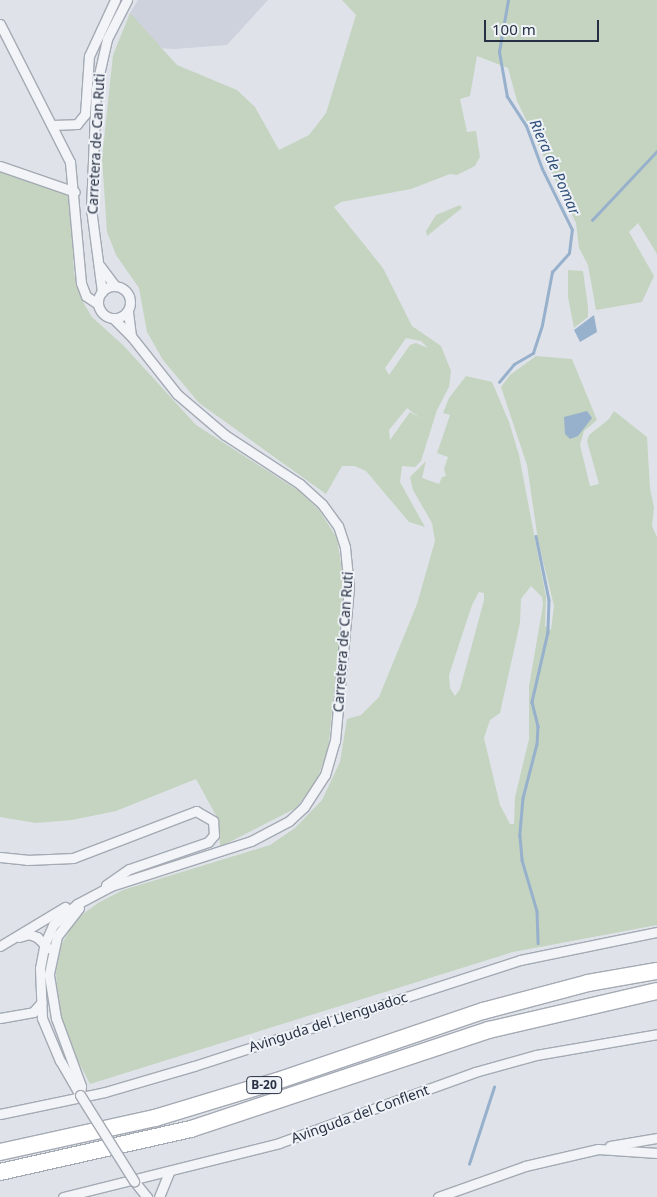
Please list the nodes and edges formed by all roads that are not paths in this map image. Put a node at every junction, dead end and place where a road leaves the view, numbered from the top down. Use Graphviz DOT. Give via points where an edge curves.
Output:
graph roads {
  1 [pos="104,0"];
  2 [pos="115,0"];
  3 [pos="127,0"];
  4 [pos="109,10"];
  5 [pos="0,24"];
  6 [pos="52,125"];
  7 [pos="0,166"];
  8 [pos="75,192"];
  9 [pos="99,264"];
  10 [pos="115,286"];
  11 [pos="82,287"];
  12 [pos="101,293"];
  13 [pos="98,304"];
  14 [pos="128,311"];
  15 [pos="114,319"];
  16 [pos="132,336"];
  17 [pos="0,857"];
  18 [pos="95,894"];
  19 [pos="657,932"];
  20 [pos="12,939"];
  21 [pos="45,943"];
  22 [pos="0,946"];
  23 [pos="50,959"];
  24 [pos="657,971"];
  25 [pos="49,982"];
  26 [pos="657,991"];
  27 [pos="37,1009"];
  28 [pos="0,1018"];
  29 [pos="657,1034"];
  30 [pos="80,1095"];
  31 [pos="0,1114"];
  32 [pos="657,1138"];
  33 [pos="598,1149"];
  34 [pos="0,1152"];
  35 [pos="657,1152"];
  36 [pos="0,1172"];
  37 [pos="169,1172"];
  38 [pos="134,1180"];
  39 [pos="63,1197"];
  40 [pos="147,1197"];
  41 [pos="159,1197"];
  42 [pos="438,1197"];
  1 -- 4 [label="street"];
  2 -- 4 [label="street"];
  3 -- 9 [label="street, Carretera de Can Ruti" via="107,39 96,88 91,208"];
  4 -- 6 [label="street" via="89,56 85,114 77,124"];
  5 -- 6 [label="street"];
  6 -- 8 [label="street" via="70,162"];
  7 -- 8 [label="street"];
  8 -- 11 [label="street"];
  9 -- 10 [label="street, Carretera de Can Ruti"];
  9 -- 12 [label="street, Carretera de Can Ruti"];
  10 -- 12 [label="street"];
  10 -- 14 [label="street" via="129,295"];
  11 -- 12 [label="street" via="91,295"];
  11 -- 13 [label="street" via="86,296"];
  12 -- 13 [label="street"];
  13 -- 15 [label="street" via="103,314"];
  14 -- 15 [label="street"];
  14 -- 16 [label="street, Carretera de Can Ruti"];
  15 -- 16 [label="street, Carretera de Can Ruti"];
  16 -- 18 [label="street, Carretera de Can Ruti" via="159,374 202,418 300,484 322,504 338,526 345,547 349,596 335,741 325,775 304,807 289,821 251,841 147,872"];
  17 -- 18 [label="street, Carretera de Can Ruti" via="27,860 72,858 196,811 213,821 214,835 208,842 129,869"];
  18 -- 20 [label="street, Carretera de Can Ruti"];
  18 -- 21 [label="street, Carretera de Can Ruti" via="58,918"];
  18 -- 23 [label="street, Carretera de Can Ruti" via="62,927"];
  19 -- 30 [label="street, Avinguda del Llenguadoc" via="520,960 194,1066"];
  20 -- 21 [label="street" via="29,934"];
  20 -- 22 [label="street, Carretera de Can Ruti"];
  21 -- 23 [label="street, Carretera de Can Ruti"];
  21 -- 27 [label="street, Carretera de Can Ruti"];
  23 -- 25 [label="street, Carretera de Can Ruti"];
  24 -- 34 [label="highway, B-20" via="588,983 483,1010 277,1081 155,1118"];
  25 -- 27 [label="street, Carretera de Can Ruti"];
  25 -- 30 [label="street, Carretera de Can Ruti" via="62,1040 81,1086"];
  26 -- 36 [label="highway, B-20" via="489,1030 191,1129"];
  27 -- 28 [label="street"];
  27 -- 30 [label="street, Carretera de Can Ruti" via="60,1061"];
  29 -- 37 [label="street, Avinguda del Conflent" via="575,1046 476,1072 279,1143"];
  30 -- 31 [label="street, Avinguda del Llenguadoc"];
  30 -- 38 [label="street, Carretera de Can Ruti, bridge"];
  32 -- 33 [label="street"];
  33 -- 35 [label="street"];
  33 -- 42 [label="street" via="526,1166"];
  37 -- 38 [label="street, Avinguda del Conflent"];
  37 -- 41 [label="street"];
  38 -- 39 [label="street, Avinguda del Conflent"];
  38 -- 40 [label="street, Carretera de Can Ruti"];
}
